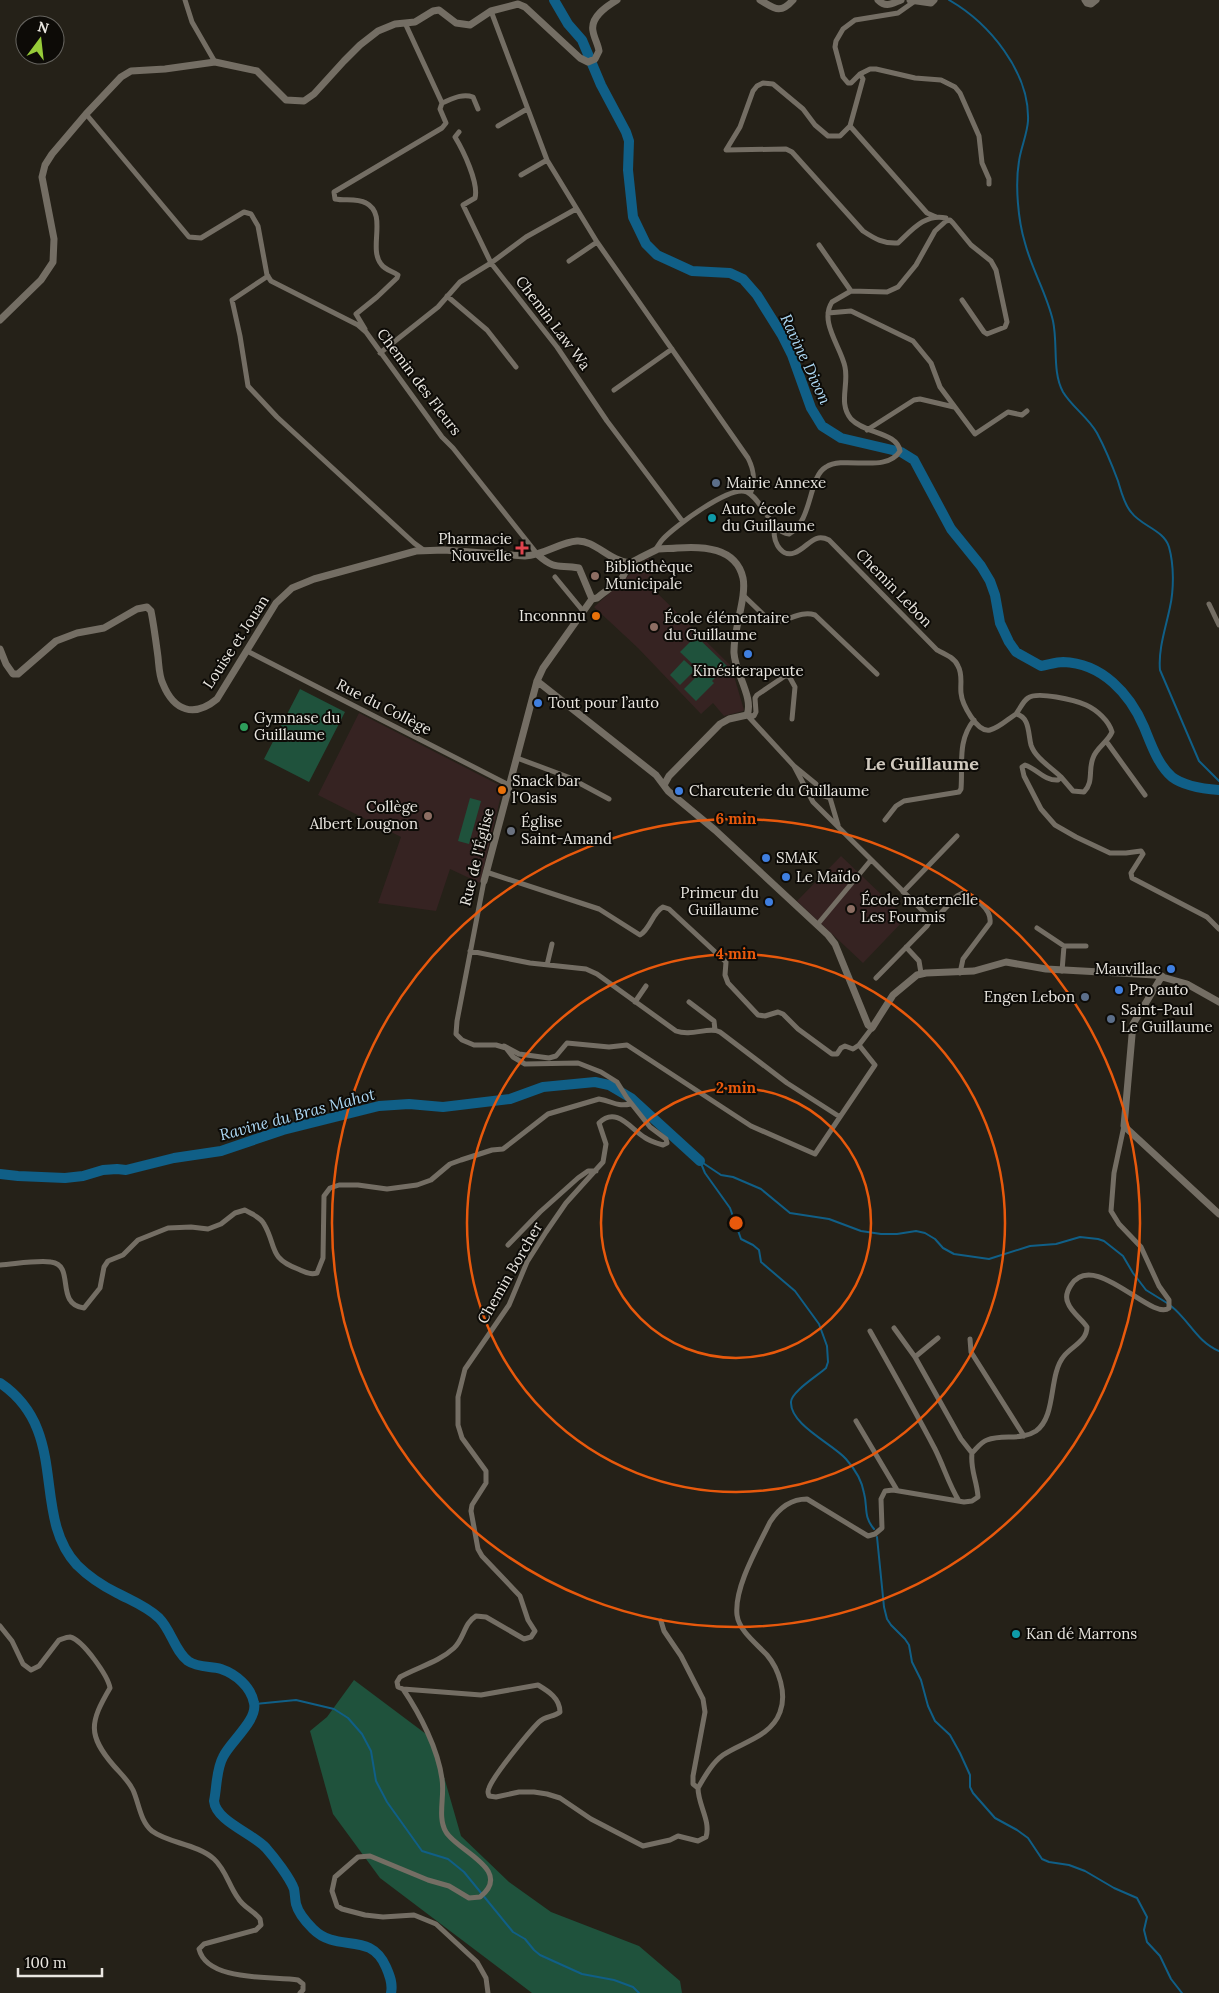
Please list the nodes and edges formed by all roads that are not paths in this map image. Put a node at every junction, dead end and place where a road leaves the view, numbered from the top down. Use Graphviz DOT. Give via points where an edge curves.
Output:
graph roads {
  1 [pos="185,0"];
  2 [pos="617,0"];
  3 [pos="760,0"];
  4 [pos="793,0"];
  5 [pos="878,0"];
  6 [pos="901,0"];
  7 [pos="912,0"];
  8 [pos="934,0"];
  9 [pos="1085,0"];
  10 [pos="1096,0"];
  11 [pos="491,11"];
  12 [pos="405,23"];
  13 [pos="215,62"];
  14 [pos="860,74"];
  15 [pos="442,103"];
  16 [pos="527,108"];
  17 [pos="478,109"];
  18 [pos="86,114"];
  19 [pos="498,126"];
  20 [pos="850,126"];
  21 [pos="459,132"];
  22 [pos="547,160"];
  23 [pos="521,175"];
  24 [pos="989,184"];
  25 [pos="576,209"];
  26 [pos="937,217"];
  27 [pos="946,220"];
  28 [pos="597,242"];
  29 [pos="819,245"];
  30 [pos="569,261"];
  31 [pos="491,263"];
  32 [pos="268,276"];
  33 [pos="851,291"];
  34 [pos="447,296"];
  35 [pos="962,300"];
  36 [pos="828,313"];
  37 [pos="0,320"];
  38 [pos="366,332"];
  39 [pos="672,349"];
  40 [pos="380,353"];
  41 [pos="516,367"];
  42 [pos="614,390"];
  43 [pos="954,407"];
  44 [pos="1028,411"];
  45 [pos="867,430"];
  46 [pos="750,494"];
  47 [pos="683,522"];
  48 [pos="776,526"];
  49 [pos="656,549"];
  50 [pos="425,551"];
  51 [pos="538,555"];
  52 [pos="630,563"];
  53 [pos="555,577"];
  54 [pos="743,595"];
  55 [pos="592,599"];
  56 [pos="1209,604"];
  57 [pos="583,611"];
  58 [pos="1219,625"];
  59 [pos="0,650"];
  60 [pos="247,651"];
  61 [pos="876,674"];
  62 [pos="537,681"];
  63 [pos="1016,714"];
  64 [pos="747,715"];
  65 [pos="792,719"];
  66 [pos="974,720"];
  67 [pos="1106,741"];
  68 [pos="517,758"];
  69 [pos="794,766"];
  70 [pos="1061,777"];
  71 [pos="509,785"];
  72 [pos="664,785"];
  73 [pos="1145,795"];
  74 [pos="609,799"];
  75 [pos="885,820"];
  76 [pos="838,826"];
  77 [pos="956,836"];
  78 [pos="871,860"];
  79 [pos="486,872"];
  80 [pos="484,881"];
  81 [pos="903,892"];
  82 [pos="931,920"];
  83 [pos="817,925"];
  84 [pos="1037,928"];
  85 [pos="1219,929"];
  86 [pos="552,944"];
  87 [pos="1064,946"];
  88 [pos="1086,946"];
  89 [pos="906,947"];
  90 [pos="470,951"];
  91 [pos="547,965"];
  92 [pos="1062,971"];
  93 [pos="921,973"];
  94 [pos="960,973"];
  95 [pos="1162,976"];
  96 [pos="876,978"];
  97 [pos="646,986"];
  98 [pos="635,1002"];
  99 [pos="689,1002"];
  100 [pos="1219,1002"];
  101 [pos="872,1028"];
  102 [pos="715,1030"];
  103 [pos="496,1045"];
  104 [pos="859,1045"];
  105 [pos="631,1104"];
  106 [pos="840,1117"];
  107 [pos="1124,1126"];
  108 [pos="596,1171"];
  109 [pos="1219,1214"];
  110 [pos="508,1245"];
  111 [pos="0,1265"];
  112 [pos="894,1328"];
  113 [pos="870,1331"];
  114 [pos="938,1338"];
  115 [pos="970,1338"];
  116 [pos="914,1357"];
  117 [pos="856,1421"];
  118 [pos="1024,1436"];
  119 [pos="972,1452"];
  120 [pos="897,1490"];
  121 [pos="959,1502"];
  122 [pos="661,1621"];
  123 [pos="0,1626"];
  124 [pos="403,1689"];
  125 [pos="698,1788"];
  126 [pos="300,1993"];
  127 [pos="488,1993"];
  1 -- 13 [label="street" via="192,22"];
  2 -- 11 [label="main road" via="599,14 592,25 599,51 595,59 588,62 521,5 512,4"];
  3 -- 4 [label="main road" via="781,10"];
  5 -- 6 [label="main road" via="887,5"];
  7 -- 8 [label="main road" via="931,3"];
  7 -- 14 [label="street" via="898,13 855,20 843,29 835,47 843,77 851,83"];
  9 -- 10 [label="main road" via="1091,4"];
  11 -- 12 [label="main road" via="470,25 456,23 439,10 415,22"];
  11 -- 16 [label="street"];
  12 -- 13 [label="main road" via="384,28 360,45 304,101 286,100 257,71"];
  12 -- 15 [label="street"];
  13 -- 18 [label="main road" via="131,71"];
  14 -- 20 [label="street" via="863,80"];
  14 -- 24 [label="street" via="876,69 941,80 955,87 979,136 982,164"];
  15 -- 17 [label="street" via="469,96 473,97"];
  15 -- 38 [label="street" via="440,109 446,123 442,128 334,192 335,199 360,201 375,211 378,260 398,275 390,287 356,314"];
  16 -- 19 [label="street"];
  16 -- 22 [label="street"];
  18 -- 32 [label="street" via="189,237 201,238 244,212 251,214 258,226"];
  18 -- 37 [label="main road" via="52,154 43,172 54,239 53,262 41,280"];
  20 -- 26 [label="street" via="927,213"];
  20 -- 26 [label="street" via="840,136 828,136 804,108 773,84 763,83 754,91 740,127 726,150 786,148 863,231 887,244 898,243 913,227"];
  21 -- 31 [label="street, Chemin Law Wa" via="455,137 476,190 475,198 463,205"];
  22 -- 23 [label="street"];
  22 -- 25 [label="street"];
  25 -- 28 [label="street"];
  25 -- 31 [label="street" via="526,237"];
  26 -- 27 [label="street"];
  27 -- 33 [label="street" via="935,231 916,265 898,287 887,292"];
  27 -- 35 [label="street" via="954,223 996,270 1005,328 987,334"];
  28 -- 30 [label="street"];
  28 -- 39 [label="street"];
  29 -- 33 [label="street"];
  31 -- 34 [label="street" via="460,282"];
  31 -- 47 [label="street, Chemin Law Wa" via="557,347 607,421"];
  32 -- 38 [label="street, Chemin des Fleurs" via="271,281"];
  32 -- 50 [label="street" via="232,300 248,386 277,417"];
  33 -- 36 [label="street" via="832,302"];
  34 -- 40 [label="street" via="438,307"];
  34 -- 41 [label="street" via="487,330"];
  36 -- 43 [label="street" via="851,312 913,341 931,363 940,387"];
  36 -- 45 [label="street" via="846,368 846,410 855,423"];
  38 -- 40 [label="street, Chemin des Fleurs"];
  39 -- 42 [label="street"];
  39 -- 46 [label="street" via="748,458 754,470"];
  40 -- 51 [label="street, Chemin des Fleurs" via="442,437"];
  43 -- 44 [label="street" via="975,434 1008,412 1022,415"];
  43 -- 45 [label="street" via="914,400"];
  45 -- 48 [label="street" via="891,438 900,451 894,458 868,464 842,462 824,467 798,526 786,534"];
  46 -- 47 [label="street" via="740,490 732,493"];
  46 -- 48 [label="street"];
  47 -- 49 [label="street"];
  48 -- 66 [label="street, Chemin Lebon" via="773,534 776,543 786,553 795,553 816,538 829,540 937,650 955,661 961,678 961,694"];
  49 -- 52 [label="main road"];
  49 -- 54 [label="main road" via="700,546 726,554 743,576"];
  50 -- 51 [label="main road, Louise et Jouan"];
  50 -- 60 [label="main road, Louise et Jouan" via="344,570 292,588 276,603"];
  51 -- 52 [label="main road, Louise et Jouan" via="577,541 600,549 612,559"];
  51 -- 55 [label="main road" via="555,567 579,568"];
  52 -- 55 [label="main road" via="621,578"];
  53 -- 57 [label="street"];
  54 -- 61 [label="street" via="772,622 803,613 815,614"];
  54 -- 64 [label="main road" via="734,653 749,701"];
  55 -- 57 [label="main road, Rue de l'Église"];
  56 -- 58 [label="street"];
  57 -- 62 [label="main road, Rue de l'Église"];
  59 -- 60 [label="main road, Louise et Jouan" via="13,674 18,674 56,641 104,628 137,609 147,607 151,611 163,684 176,703 186,710 195,711 206,708 217,699"];
  60 -- 71 [label="street, Rue du Collège"];
  62 -- 68 [label="main road, Rue de l'Église"];
  62 -- 72 [label="main road" via="656,775"];
  63 -- 66 [label="street" via="992,730 978,727"];
  63 -- 67 [label="street" via="1028,697 1036,695 1084,704 1111,726 1112,732"];
  63 -- 70 [label="street" via="1022,715 1026,721 1037,755"];
  64 -- 65 [label="street" via="754,716 756,712 757,695 789,676 795,687"];
  64 -- 69 [label="street"];
  64 -- 72 [label="main road" via="720,724"];
  66 -- 75 [label="street" via="967,729 961,752 959,792 904,801"];
  67 -- 70 [label="street" via="1092,759 1089,788 1084,792 1073,791"];
  67 -- 73 [label="street"];
  68 -- 71 [label="main road, Rue de l'Église"];
  68 -- 74 [label="street" via="568,777"];
  69 -- 76 [label="street" via="814,802"];
  69 -- 76 [label="street" via="816,784 821,795 830,798"];
  70 -- 85 [label="street" via="1058,780 1048,779 1033,768 1022,767 1041,809 1055,824 1110,853 1141,850 1143,854 1131,873 1132,878 1207,917"];
  71 -- 79 [label="main road, Rue de l'Église"];
  72 -- 83 [label="main road"];
  76 -- 78 [label="street"];
  77 -- 81 [label="street"];
  78 -- 81 [label="street"];
  78 -- 83 [label="street"];
  79 -- 80 [label="main road, Rue de l'Église"];
  79 -- 104 [label="street" via="598,909 640,935 659,909 669,909 726,962 728,983 758,1015 783,1014 832,1054 837,1054 845,1046 853,1049"];
  80 -- 90 [label="street, Rue de l'Église"];
  81 -- 82 [label="street"];
  82 -- 89 [label="street"];
  82 -- 94 [label="street" via="963,893 970,895 990,916 988,926 961,963"];
  83 -- 101 [label="main road" via="835,944"];
  84 -- 87 [label="street"];
  86 -- 91 [label="street"];
  87 -- 88 [label="street"];
  87 -- 92 [label="street"];
  89 -- 93 [label="street" via="919,960"];
  89 -- 96 [label="street"];
  90 -- 91 [label="street"];
  90 -- 103 [label="street, Rue de l'Église" via="456,1034 474,1044"];
  91 -- 98 [label="street" via="586,969"];
  92 -- 94 [label="main road" via="1006,962"];
  92 -- 95 [label="main road"];
  93 -- 94 [label="main road"];
  93 -- 101 [label="main road" via="893,995"];
  95 -- 100 [label="main road" via="1187,984"];
  95 -- 107 [label="main road" via="1133,1024"];
  97 -- 98 [label="street"];
  98 -- 102 [label="street" via="684,1034"];
  99 -- 102 [label="street" via="714,1021"];
  101 -- 104 [label="street"];
  102 -- 106 [label="street"];
  103 -- 105 [label="street, Chemin Borcher" via="506,1048 525,1064 578,1064 601,1072 616,1082"];
  103 -- 106 [label="street" via="507,1046 519,1054 550,1058 556,1056 567,1042 609,1047 627,1045 751,1126 815,1154"];
  104 -- 106 [label="street" via="875,1065"];
  105 -- 108 [label="street, Chemin Borcher" via="650,1127 666,1139 666,1143 663,1145 644,1138 624,1120 603,1118 599,1123 606,1151"];
  105 -- 111 [label="street" via="613,1105 599,1099 548,1114 503,1149 450,1164 431,1180 417,1185 387,1189 358,1185 330,1188 324,1196 323,1258 317,1273 291,1267 279,1259 263,1222 245,1210 208,1229 168,1228 138,1240 123,1255 108,1261 100,1288 84,1308 69,1300 61,1266 53,1262"];
  107 -- 109 [label="main road"];
  107 -- 118 [label="street" via="1114,1173 1111,1211 1118,1224 1141,1247 1169,1300 1169,1308 1155,1308 1120,1286 1096,1276 1085,1276 1073,1282 1066,1292 1067,1303 1087,1327 1087,1333 1058,1365 1042,1425"];
  108 -- 110 [label="street" via="578,1178"];
  108 -- 124 [label="street, Chemin Borcher" via="566,1203 527,1262 509,1305 465,1369 458,1397 458,1424 462,1438 486,1471 486,1484 472,1504 471,1511 478,1549 520,1596 534,1635 524,1639 486,1617 476,1616 469,1622 457,1646 446,1655 400,1677 398,1687"];
  112 -- 116 [label="street"];
  113 -- 121 [label="street" via="930,1440"];
  114 -- 116 [label="street"];
  115 -- 118 [label="street" via="973,1356"];
  116 -- 119 [label="street"];
  117 -- 120 [label="street"];
  118 -- 119 [label="street" via="988,1440"];
  119 -- 121 [label="street" via="971,1466 978,1497"];
  120 -- 121 [label="street"];
  120 -- 125 [label="street" via="885,1491 881,1499 882,1528 868,1536 807,1499 790,1502 770,1522 741,1587 737,1617 744,1630 769,1656 779,1678 782,1692 780,1713 762,1735 713,1764"];
  122 -- 125 [label="street" via="703,1699 705,1712 693,1776 693,1784"];
  123 -- 126 [label="street" via="23,1664 31,1670 39,1666 59,1640 69,1637 77,1640 106,1677 110,1688 95,1719 98,1744 126,1778 145,1822 154,1832 204,1852 215,1860 238,1898 260,1919 256,1930 204,1944 199,1949 201,1958 207,1964 231,1973 298,1980 303,1984"];
  124 -- 125 [label="street" via="481,1695 538,1685 560,1705 560,1712 540,1720 493,1780 488,1792 492,1797 519,1792 560,1798 591,1820 643,1846 678,1836 698,1841 706,1837 709,1829"];
  124 -- 127 [label="street" via="424,1723 442,1774 442,1817 446,1833 488,1871 490,1882 487,1892 480,1897 469,1898 449,1886 363,1855 335,1877 332,1891 335,1903 342,1910 384,1917 414,1915 436,1924 477,1962 486,1978"];
}
